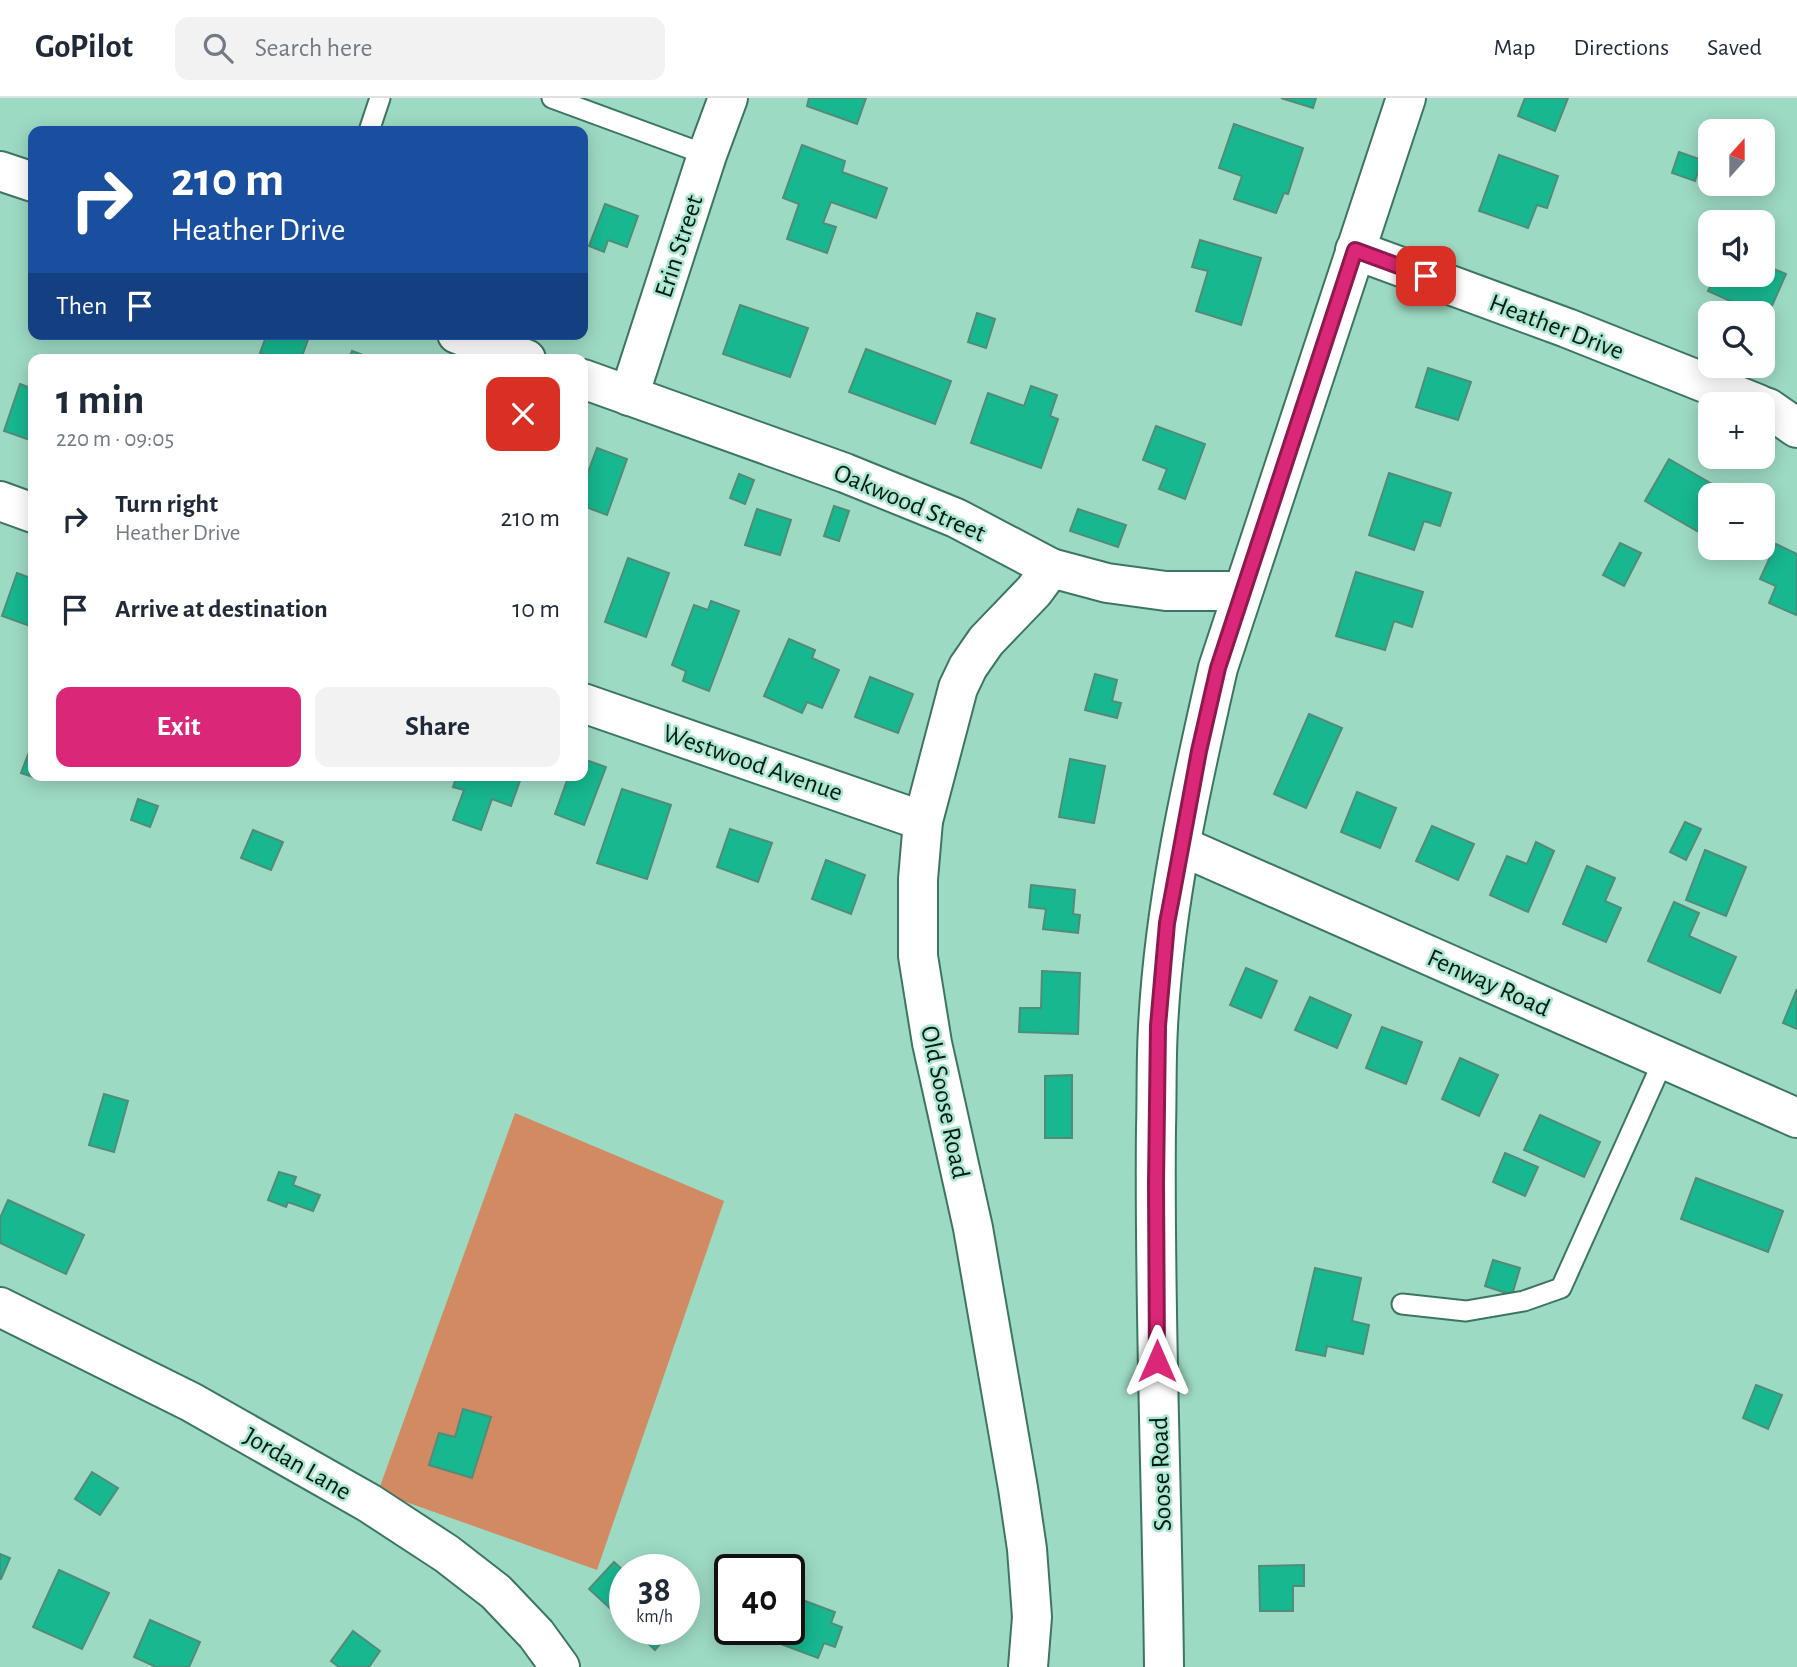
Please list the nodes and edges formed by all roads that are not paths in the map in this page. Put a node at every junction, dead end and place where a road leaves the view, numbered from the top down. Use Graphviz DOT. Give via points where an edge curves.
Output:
graph roads {
  1 [pos="380,98"];
  2 [pos="552,98"];
  3 [pos="728,98"];
  4 [pos="1406,98"];
  5 [pos="371,126"];
  6 [pos="707,155"];
  7 [pos="0,171"];
  8 [pos="28,181"];
  9 [pos="1355,250"];
  10 [pos="474,340"];
  11 [pos="512,354"];
  12 [pos="588,381"];
  13 [pos="1727,392"];
  14 [pos="629,396"];
  15 [pos="1775,412"];
  16 [pos="1797,428"];
  17 [pos="0,501"];
  18 [pos="28,511"];
  19 [pos="1051,568"];
  20 [pos="1242,591"];
  21 [pos="588,705"];
  22 [pos="923,821"];
  23 [pos="1181,846"];
  24 [pos="1664,1059"];
  25 [pos="1797,1118"];
  26 [pos="1402,1304"];
  27 [pos="0,1307"];
  28 [pos="560,1667"];
  29 [pos="1028,1667"];
  30 [pos="1164,1667"];
  1 -- 5 [label="lane"];
  2 -- 6 [label="lane"];
  3 -- 6 [label="street, Erin Street"];
  4 -- 9 [label="street, Soose Road"];
  6 -- 14 [label="street, Erin Street"];
  7 -- 8 [label="street"];
  9 -- 13 [label="street, Heather Drive"];
  9 -- 20 [label="street, Soose Road"];
  10 -- 11 [label="street"];
  12 -- 14 [label="street, Oakwood Street"];
  14 -- 19 [label="street, Oakwood Street" via="956,518"];
  15 -- 16 [label="street, Heather Drive"];
  17 -- 18 [label="street"];
  19 -- 20 [label="street, Oakwood Street" via="1107,583 1166,591"];
  19 -- 22 [label="street, Old Soose Road" via="968,667 958,688"];
  20 -- 23 [label="street, Soose Road" via="1218,668"];
  21 -- 22 [label="street, Westwood Avenue"];
  22 -- 29 [label="street, Old Soose Road" via="918,956 932,1043 973,1227 1018,1488 1032,1617"];
  23 -- 24 [label="street, Fenway Road"];
  23 -- 30 [label="street, Soose Road" via="1167,923 1158,1026 1156,1347"];
  24 -- 25 [label="street, Fenway Road"];
  24 -- 26 [label="lane" via="1561,1288 1524,1301 1466,1311"];
  27 -- 28 [label="street, Jordan Lane" via="191,1402 369,1503 496,1592"];
}
